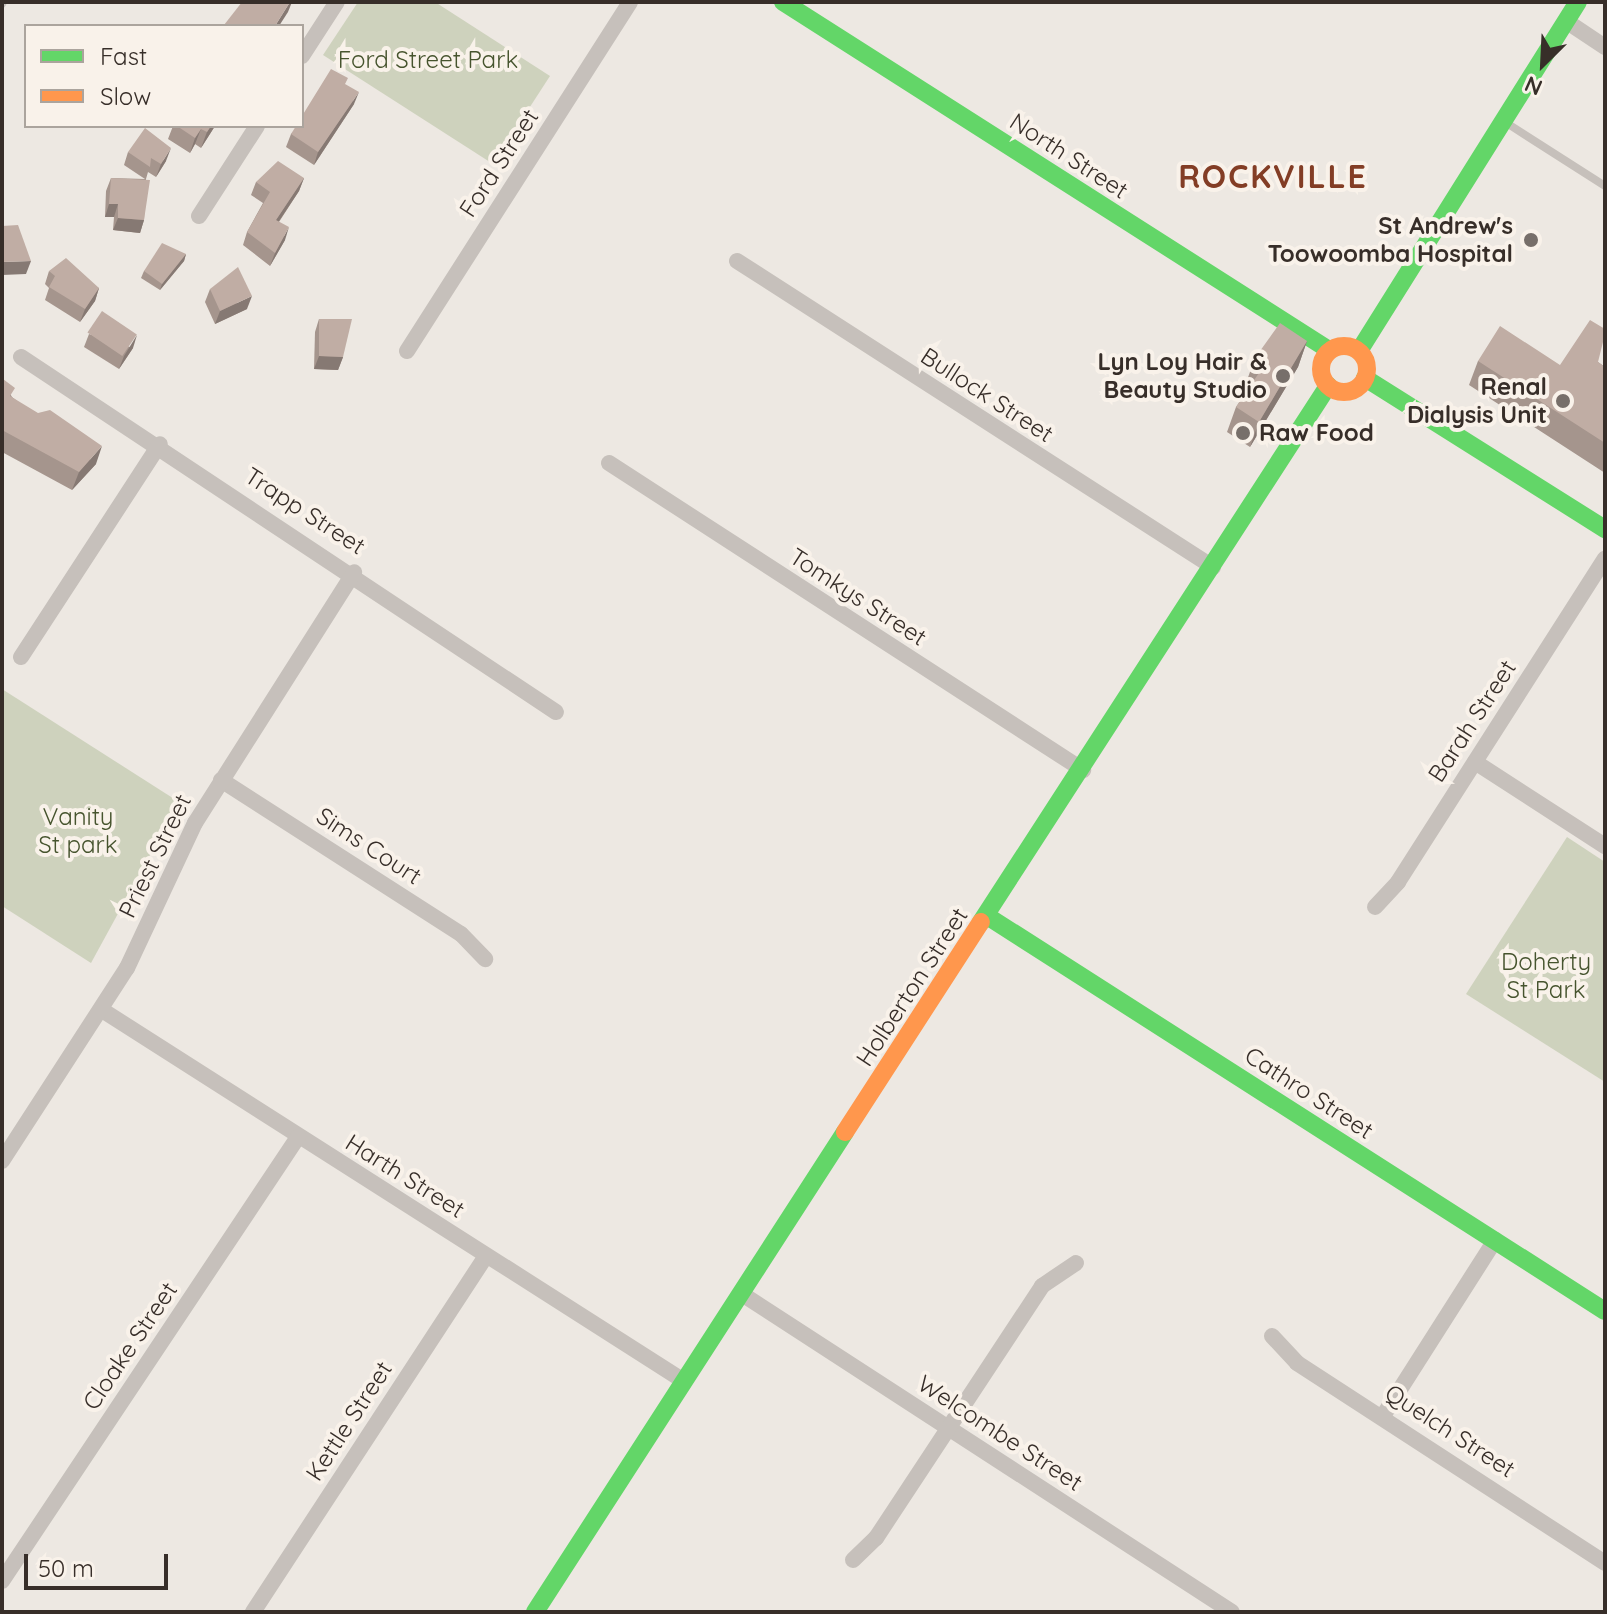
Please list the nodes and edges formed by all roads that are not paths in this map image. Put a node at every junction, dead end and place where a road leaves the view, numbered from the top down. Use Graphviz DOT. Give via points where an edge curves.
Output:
graph roads {
  1 [pos="337,2"];
  2 [pos="630,2"];
  3 [pos="783,2"];
  4 [pos="1578,2"];
  5 [pos="1566,21"];
  6 [pos="1605,47"];
  7 [pos="304,53"];
  8 [pos="1504,121"];
  9 [pos="256,128"];
  10 [pos="1605,186"];
  11 [pos="199,216"];
  12 [pos="737,261"];
  13 [pos="1329,350"];
  14 [pos="407,351"];
  15 [pos="1359,351"];
  16 [pos="21,357"];
  17 [pos="1365,378"];
  18 [pos="1328,386"];
  19 [pos="160,444"];
  20 [pos="609,463"];
  21 [pos="1605,529"];
  22 [pos="1605,558"];
  23 [pos="1213,567"];
  24 [pos="354,572"];
  25 [pos="21,657"];
  26 [pos="556,712"];
  27 [pos="1475,762"];
  28 [pos="1083,770"];
  29 [pos="221,780"];
  30 [pos="1605,846"];
  31 [pos="1375,907"];
  32 [pos="987,916"];
  33 [pos="485,959"];
  34 [pos="102,1010"];
  35 [pos="298,1137"];
  36 [pos="2,1161"];
  37 [pos="1495,1240"];
  38 [pos="486,1256"];
  39 [pos="1076,1263"];
  40 [pos="742,1294"];
  41 [pos="1605,1311"];
  42 [pos="1272,1336"];
  43 [pos="684,1381"];
  44 [pos="1383,1416"];
  45 [pos="949,1429"];
  46 [pos="853,1560"];
  47 [pos="1605,1563"];
  48 [pos="2,1581"];
  49 [pos="253,1612"];
  50 [pos="535,1612"];
  51 [pos="1232,1612"];
  1 -- 7 [label="street"];
  2 -- 14 [label="street, Ford Street"];
  3 -- 13 [label="main road, North Street"];
  4 -- 5 [label="main road"];
  5 -- 6 [label="street"];
  5 -- 8 [label="main road"];
  8 -- 10 [label="lane"];
  8 -- 15 [label="main road"];
  9 -- 11 [label="street"];
  12 -- 23 [label="street, Bullock Street"];
  13 -- 15 [label="main road"];
  13 -- 18 [label="main road" via="1321,364"];
  15 -- 17 [label="main road"];
  16 -- 19 [label="street, Trapp Street"];
  17 -- 18 [label="main road" via="1352,391"];
  17 -- 21 [label="main road"];
  18 -- 23 [label="main road, Holberton Street"];
  19 -- 24 [label="street, Trapp Street"];
  19 -- 25 [label="street"];
  20 -- 28 [label="street, Tomkys Street"];
  22 -- 27 [label="street, Barah Street"];
  23 -- 28 [label="main road, Holberton Street"];
  24 -- 26 [label="street, Trapp Street"];
  24 -- 29 [label="street, Priest Street"];
  27 -- 30 [label="street"];
  27 -- 31 [label="street, Barah Street"];
  28 -- 32 [label="main road, Holberton Street"];
  29 -- 33 [label="street, Sims Court" via="461,934"];
  29 -- 34 [label="street, Priest Street"];
  32 -- 37 [label="main road, Cathro Street"];
  32 -- 40 [label="main road, Holberton Street"];
  34 -- 35 [label="street, Harth Street"];
  34 -- 36 [label="street, Priest Street"];
  35 -- 38 [label="street, Harth Street"];
  35 -- 48 [label="street, Cloake Street"];
  37 -- 41 [label="main road, Cathro Street"];
  37 -- 44 [label="street"];
  38 -- 43 [label="street, Harth Street"];
  38 -- 49 [label="street, Kettle Street"];
  39 -- 45 [label="street" via="1042,1286"];
  40 -- 43 [label="main road, Holberton Street"];
  40 -- 45 [label="street, Welcombe Street"];
  42 -- 44 [label="street, Quelch Street" via="1297,1363"];
  43 -- 50 [label="main road, Holberton Street"];
  44 -- 47 [label="street, Quelch Street"];
  45 -- 46 [label="street"];
  45 -- 51 [label="street, Welcombe Street"];
}
